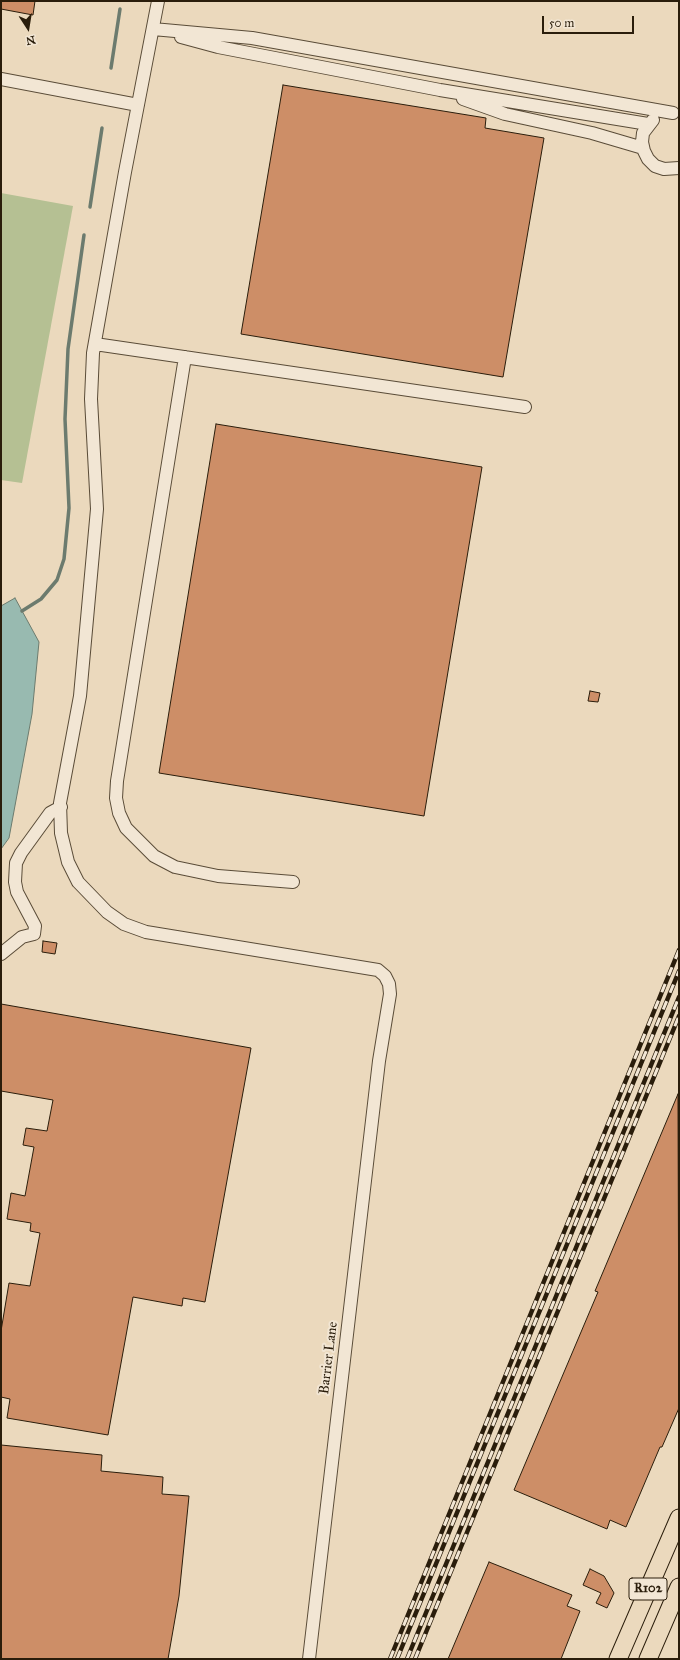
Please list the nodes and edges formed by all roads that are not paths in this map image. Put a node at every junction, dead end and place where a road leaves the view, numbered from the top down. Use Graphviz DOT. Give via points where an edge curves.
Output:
graph roads {
  1 [pos="158,1"];
  2 [pos="153,29"];
  3 [pos="1,79"];
  4 [pos="440,90"];
  5 [pos="138,105"];
  6 [pos="676,114"];
  7 [pos="648,124"];
  8 [pos="643,148"];
  9 [pos="679,168"];
  10 [pos="95,344"];
  11 [pos="185,357"];
  12 [pos="525,407"];
  13 [pos="60,807"];
  14 [pos="293,882"];
  15 [pos="1,954"];
  16 [pos="679,1518"];
  17 [pos="679,1587"];
  18 [pos="309,1659"];
  19 [pos="618,1659"];
  20 [pos="648,1659"];
  1 -- 2 [label="street, Barrier Lane"];
  2 -- 4 [label="street" via="218,47"];
  2 -- 5 [label="street, Barrier Lane"];
  2 -- 6 [label="street" via="252,38"];
  3 -- 5 [label="street"];
  4 -- 7 [label="street"];
  4 -- 8 [label="street" via="505,114 592,133"];
  5 -- 10 [label="street, Barrier Lane"];
  6 -- 7 [label="street" via="663,114"];
  7 -- 8 [label="street" via="643,133"];
  8 -- 9 [label="street" via="655,166 664,169"];
  10 -- 11 [label="street"];
  10 -- 13 [label="street, Barrier Lane" via="91,399 97,509 80,696"];
  11 -- 12 [label="street"];
  11 -- 14 [label="street" via="118,773 116,798 119,813 126,828 154,856 175,867 218,876"];
  13 -- 15 [label="street" via="50,813 16,863 17,892 35,926 34,934 22,937"];
  13 -- 18 [label="street, Barrier Lane" via="61,834 68,862 78,882 107,912 124,924 146,932 378,970 389,984 390,994 379,1061"];
  16 -- 19 [label="highway, R102"];
  17 -- 20 [label="highway, R102"];
}
